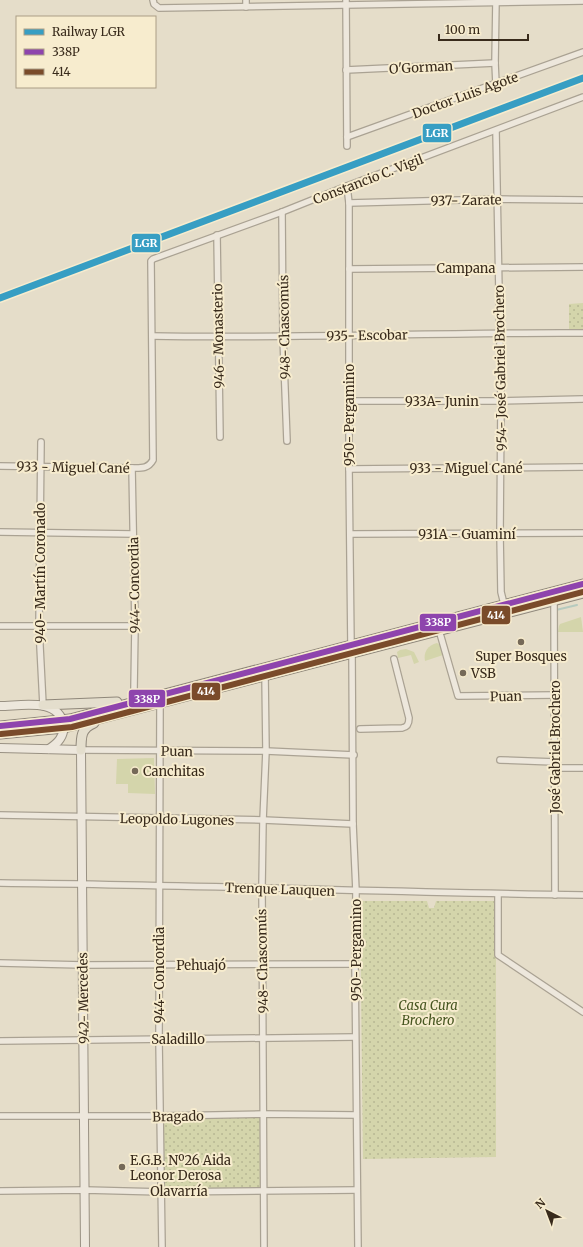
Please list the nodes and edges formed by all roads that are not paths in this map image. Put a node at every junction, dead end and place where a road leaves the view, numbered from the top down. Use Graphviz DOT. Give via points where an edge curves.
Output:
graph roads {
  1 [pos="154,0"];
  2 [pos="246,0"];
  3 [pos="583,1"];
  4 [pos="496,2"];
  5 [pos="346,3"];
  6 [pos="246,7"];
  7 [pos="583,52"];
  8 [pos="495,63"];
  9 [pos="346,70"];
  10 [pos="496,84"];
  11 [pos="583,97"];
  12 [pos="496,131"];
  13 [pos="347,137"];
  14 [pos="347,146"];
  15 [pos="347,186"];
  16 [pos="498,199"];
  17 [pos="583,200"];
  18 [pos="349,203"];
  19 [pos="282,212"];
  20 [pos="217,235"];
  21 [pos="583,267"];
  22 [pos="498,268"];
  23 [pos="349,269"];
  24 [pos="499,333"];
  25 [pos="583,333"];
  26 [pos="349,335"];
  27 [pos="152,336"];
  28 [pos="218,337"];
  29 [pos="283,337"];
  30 [pos="583,399"];
  31 [pos="350,401"];
  32 [pos="501,401"];
  33 [pos="220,437"];
  34 [pos="287,441"];
  35 [pos="41,442"];
  36 [pos="0,466"];
  37 [pos="40,466"];
  38 [pos="583,467"];
  39 [pos="132,468"];
  40 [pos="501,468"];
  41 [pos="349,469"];
  42 [pos="0,532"];
  43 [pos="39,532"];
  44 [pos="583,533"];
  45 [pos="133,534"];
  46 [pos="351,534"];
  47 [pos="500,534"];
  48 [pos="583,584"];
  49 [pos="583,593"];
  50 [pos="554,600"];
  51 [pos="504,604"];
  52 [pos="0,626"];
  53 [pos="39,626"];
  54 [pos="135,626"];
  55 [pos="440,630"];
  56 [pos="352,649"];
  57 [pos="394,659"];
  58 [pos="265,675"];
  59 [pos="555,695"];
  60 [pos="136,702"];
  61 [pos="160,703"];
  62 [pos="43,705"];
  63 [pos="0,706"];
  64 [pos="110,716"];
  65 [pos="63,724"];
  66 [pos="0,726"];
  67 [pos="360,729"];
  68 [pos="0,734"];
  69 [pos="0,748"];
  70 [pos="49,749"];
  71 [pos="81,750"];
  72 [pos="160,750"];
  73 [pos="266,751"];
  74 [pos="354,755"];
  75 [pos="500,760"];
  76 [pos="555,765"];
  77 [pos="583,768"];
  78 [pos="0,815"];
  79 [pos="81,817"];
  80 [pos="160,818"];
  81 [pos="263,820"];
  82 [pos="353,824"];
  83 [pos="0,883"];
  84 [pos="82,884"];
  85 [pos="159,885"];
  86 [pos="262,888"];
  87 [pos="356,891"];
  88 [pos="498,894"];
  89 [pos="555,895"];
  90 [pos="583,895"];
  91 [pos="0,963"];
  92 [pos="355,964"];
  93 [pos="83,965"];
  94 [pos="159,965"];
  95 [pos="262,965"];
  96 [pos="583,1012"];
  97 [pos="355,1037"];
  98 [pos="84,1039"];
  99 [pos="263,1039"];
  100 [pos="159,1040"];
  101 [pos="0,1041"];
  102 [pos="263,1114"];
  103 [pos="356,1115"];
  104 [pos="0,1116"];
  105 [pos="84,1116"];
  106 [pos="160,1116"];
  107 [pos="85,1190"];
  108 [pos="357,1190"];
  109 [pos="0,1191"];
  110 [pos="264,1191"];
  111 [pos="162,1192"];
  112 [pos="85,1247"];
  113 [pos="162,1247"];
  114 [pos="264,1247"];
  115 [pos="358,1247"];
  1 -- 6 [label="street" via="154,4 159,8"];
  2 -- 6 [label="street"];
  3 -- 4 [label="street"];
  4 -- 5 [label="street"];
  4 -- 8 [label="street"];
  5 -- 6 [label="street"];
  5 -- 9 [label="street"];
  7 -- 10 [label="street, Doctor Luis Agote"];
  8 -- 9 [label="street, O'Gorman"];
  8 -- 10 [label="street"];
  9 -- 13 [label="street"];
  10 -- 13 [label="street, Doctor Luis Agote"];
  11 -- 12 [label="street, Constancio C. Vigil"];
  12 -- 15 [label="street, Constancio C. Vigil"];
  12 -- 16 [label="street, 954- José Gabriel Brochero"];
  13 -- 14 [label="street"];
  15 -- 18 [label="street, 950- Pergamino"];
  15 -- 19 [label="street, Constancio C. Vigil"];
  16 -- 17 [label="street, 937- Zarate"];
  16 -- 18 [label="street, 937- Zarate"];
  16 -- 22 [label="street, 954- José Gabriel Brochero"];
  18 -- 23 [label="street, 950- Pergamino"];
  19 -- 20 [label="street, Constancio C. Vigil"];
  19 -- 29 [label="street, 948- Chascomús"];
  20 -- 27 [label="street, Constancio C. Vigil" via="151,261"];
  20 -- 28 [label="street, 946- Monasterio"];
  21 -- 22 [label="street, Campana"];
  22 -- 23 [label="street, Campana"];
  22 -- 24 [label="street, 954- José Gabriel Brochero"];
  23 -- 26 [label="street, 950- Pergamino"];
  24 -- 25 [label="street, 935- Escobar"];
  24 -- 26 [label="street, 935- Escobar"];
  24 -- 32 [label="street, 954- José Gabriel Brochero"];
  26 -- 29 [label="street, 935- Escobar"];
  26 -- 31 [label="street, 950- Pergamino"];
  27 -- 28 [label="street, 935- Escobar"];
  27 -- 39 [label="street, 933 - Miguel Cané" via="153,460 146,468"];
  28 -- 29 [label="street, 935- Escobar"];
  28 -- 33 [label="street, 946- Monasterio"];
  29 -- 34 [label="street, 948- Chascomús"];
  30 -- 32 [label="street, 933A- Junin"];
  31 -- 32 [label="street, 933A- Junin"];
  31 -- 41 [label="street, 950- Pergamino"];
  32 -- 40 [label="street, 954- José Gabriel Brochero"];
  35 -- 37 [label="street, 940- Martín Coronado"];
  36 -- 37 [label="street, 933 - Miguel Cané"];
  37 -- 39 [label="street, 933 - Miguel Cané"];
  37 -- 43 [label="street, 940- Martín Coronado"];
  38 -- 40 [label="street, 933 - Miguel Cané"];
  39 -- 45 [label="street, 944- Concordia"];
  40 -- 41 [label="street, 933 - Miguel Cané"];
  40 -- 47 [label="street, 954- José Gabriel Brochero"];
  41 -- 46 [label="street, 950- Pergamino"];
  42 -- 43 [label="street"];
  43 -- 45 [label="street"];
  43 -- 53 [label="street, 940- Martín Coronado"];
  44 -- 47 [label="street, 931A - Guaminí"];
  45 -- 54 [label="street, 944- Concordia"];
  46 -- 47 [label="street, 931A - Guaminí"];
  46 -- 56 [label="street, 950- Pergamino"];
  47 -- 51 [label="street, 954- José Gabriel Brochero" via="500,592"];
  48 -- 51 [label="main road"];
  49 -- 50 [label="main road"];
  50 -- 55 [label="main road"];
  50 -- 59 [label="street, José Gabriel Brochero"];
  51 -- 56 [label="main road"];
  52 -- 53 [label="street"];
  53 -- 54 [label="street"];
  53 -- 62 [label="street, 940- Martín Coronado"];
  54 -- 60 [label="street, 944- Concordia"];
  55 -- 56 [label="main road"];
  55 -- 59 [label="street, Puan" via="458,696"];
  56 -- 58 [label="main road"];
  56 -- 60 [label="main road"];
  56 -- 74 [label="street, 950- Pergamino"];
  57 -- 67 [label="street" via="409,718 408,725 402,728"];
  58 -- 61 [label="main road"];
  58 -- 73 [label="street, 948- Chascomús"];
  59 -- 76 [label="street, José Gabriel Brochero"];
  60 -- 62 [label="main road"];
  60 -- 65 [label="main road"];
  61 -- 64 [label="main road"];
  61 -- 72 [label="street, 944- Concordia"];
  62 -- 63 [label="main road"];
  62 -- 65 [label="main road" via="54,708 61,715"];
  64 -- 65 [label="main road"];
  64 -- 71 [label="main road" via="86,727 82,734"];
  65 -- 66 [label="main road"];
  65 -- 68 [label="main road"];
  65 -- 70 [label="main road" via="62,737"];
  69 -- 70 [label="main road, Puan"];
  70 -- 71 [label="main road, Puan"];
  71 -- 72 [label="street, Puan"];
  71 -- 79 [label="main road, 942- Mercedes"];
  72 -- 73 [label="street, Puan"];
  72 -- 80 [label="street, 944- Concordia"];
  73 -- 74 [label="street, Puan"];
  73 -- 81 [label="street, 948- Chascomús"];
  74 -- 82 [label="street, 950- Pergamino"];
  75 -- 76 [label="street"];
  76 -- 77 [label="street"];
  76 -- 89 [label="street, José Gabriel Brochero"];
  78 -- 79 [label="street, Leopoldo Lugones"];
  79 -- 80 [label="street, Leopoldo Lugones"];
  79 -- 84 [label="main road, 942- Mercedes"];
  80 -- 81 [label="street, Leopoldo Lugones"];
  80 -- 85 [label="street, 944- Concordia"];
  81 -- 82 [label="street, Leopoldo Lugones"];
  81 -- 86 [label="street, 948- Chascomús"];
  82 -- 87 [label="street, 950- Pergamino"];
  83 -- 84 [label="street, Trenque Lauquen"];
  84 -- 85 [label="street, Trenque Lauquen"];
  84 -- 93 [label="main road, 942- Mercedes"];
  85 -- 86 [label="street, Trenque Lauquen"];
  85 -- 94 [label="street, 944- Concordia"];
  86 -- 87 [label="street, Trenque Lauquen"];
  86 -- 95 [label="street, 948- Chascomús"];
  87 -- 88 [label="street, Trenque Lauquen"];
  87 -- 92 [label="street, 950- Pergamino"];
  88 -- 89 [label="street, Trenque Lauquen"];
  88 -- 96 [label="street" via="498,955"];
  89 -- 90 [label="street, Trenque Lauquen"];
  91 -- 93 [label="street, Pehuajó"];
  92 -- 95 [label="street, Pehuajó"];
  92 -- 97 [label="street, 950- Pergamino"];
  93 -- 94 [label="street, Pehuajó"];
  93 -- 98 [label="main road, 942- Mercedes"];
  94 -- 95 [label="street, Pehuajó"];
  94 -- 100 [label="street, 944- Concordia"];
  95 -- 99 [label="street, 948- Chascomús"];
  97 -- 99 [label="street, Saladillo"];
  97 -- 103 [label="street, 950- Pergamino"];
  98 -- 100 [label="street, Saladillo"];
  98 -- 101 [label="street, Saladillo"];
  98 -- 105 [label="main road, 942- Mercedes"];
  99 -- 100 [label="street, Saladillo"];
  99 -- 102 [label="street, 948- Chascomús"];
  100 -- 106 [label="street, 944- Concordia"];
  102 -- 103 [label="street, Bragado"];
  102 -- 106 [label="street, Bragado"];
  102 -- 110 [label="street, 948- Chascomús"];
  103 -- 108 [label="street, 950- Pergamino"];
  104 -- 105 [label="street, Bragado"];
  105 -- 106 [label="street, Bragado"];
  105 -- 107 [label="main road, 942- Mercedes"];
  106 -- 111 [label="street, 944- Concordia"];
  107 -- 109 [label="street, Olavarría"];
  107 -- 111 [label="street, Olavarría"];
  107 -- 112 [label="main road, 942- Mercedes"];
  108 -- 110 [label="street, Olavarría"];
  108 -- 115 [label="street, 950- Pergamino"];
  110 -- 111 [label="street, Olavarría"];
  110 -- 114 [label="street, 948- Chascomús"];
  111 -- 113 [label="street, 944- Concordia"];
}
